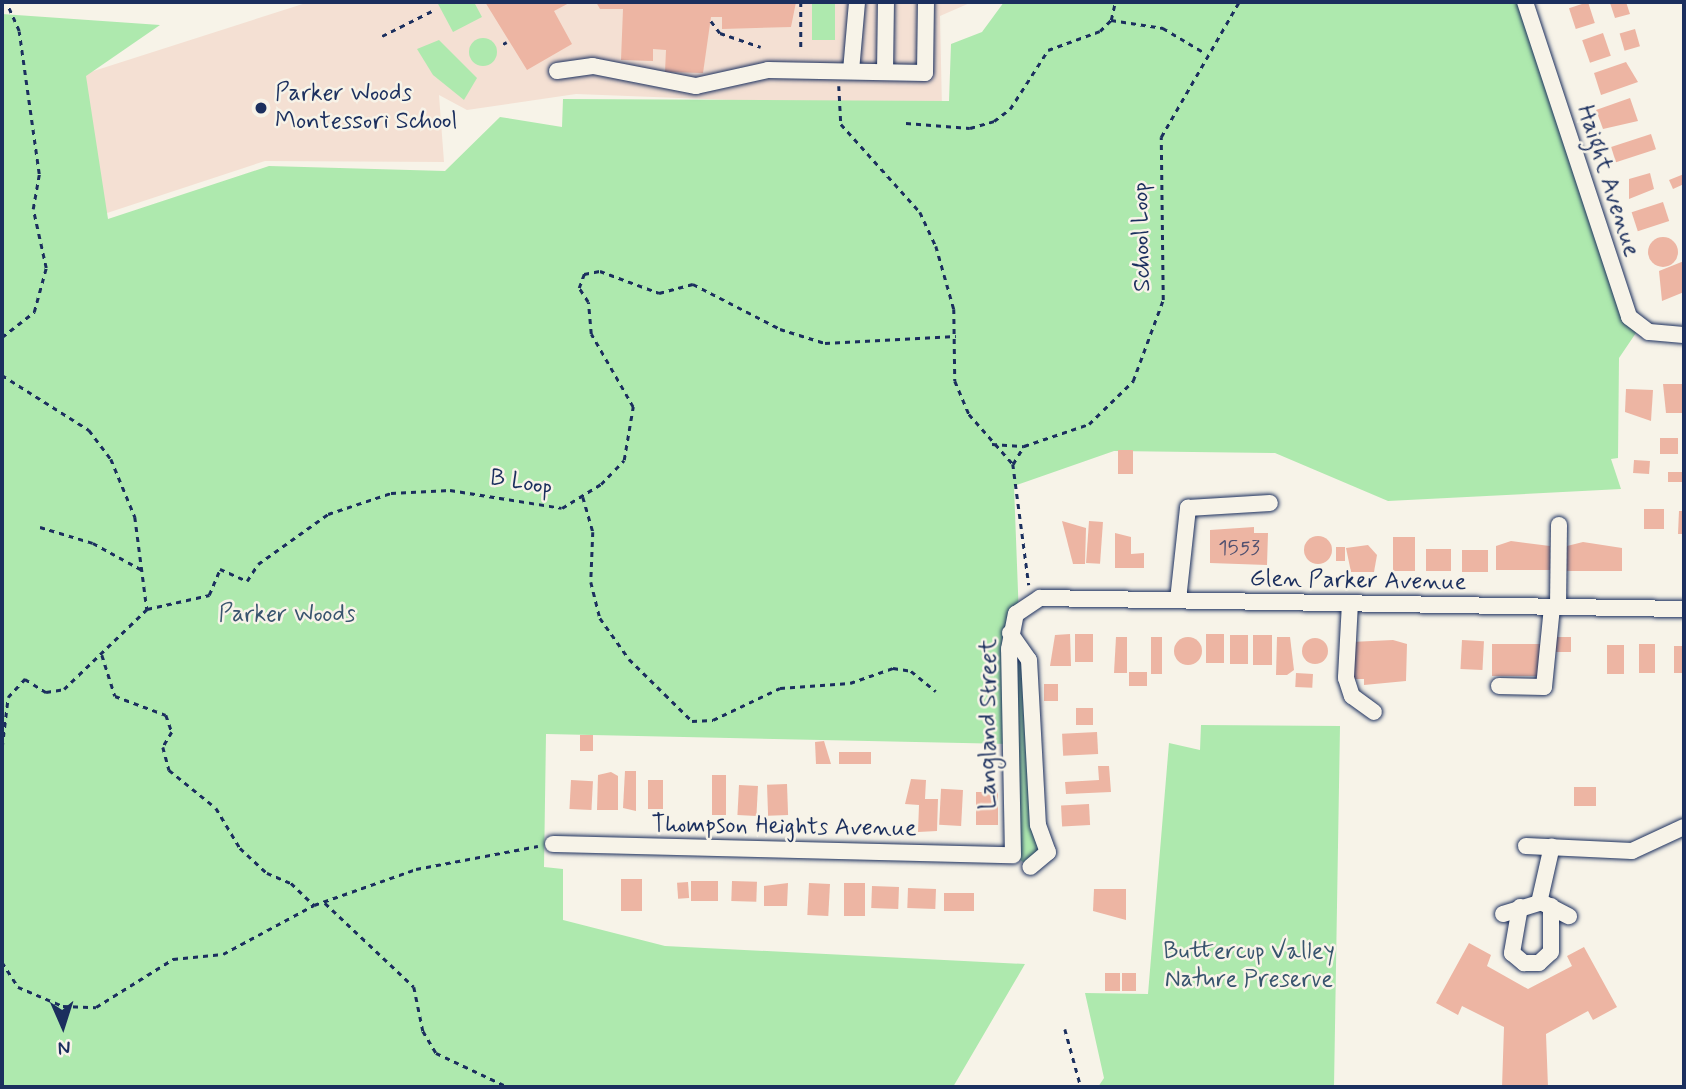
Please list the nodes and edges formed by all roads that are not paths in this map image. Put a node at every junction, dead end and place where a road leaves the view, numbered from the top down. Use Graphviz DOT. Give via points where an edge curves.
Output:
graph roads {
  1 [pos="857,2"];
  2 [pos="886,2"];
  3 [pos="926,2"];
  4 [pos="1525,2"];
  5 [pos="557,71"];
  6 [pos="885,72"];
  7 [pos="845,77"];
  8 [pos="1684,335"];
  9 [pos="1270,503"];
  10 [pos="1559,525"];
  11 [pos="1030,595"];
  12 [pos="1178,600"];
  13 [pos="1350,603"];
  14 [pos="1555,607"];
  15 [pos="1684,609"];
  16 [pos="1010,633"];
  17 [pos="1499,686"];
  18 [pos="1374,712"];
  19 [pos="1684,827"];
  20 [pos="553,844"];
  21 [pos="1525,846"];
  22 [pos="1552,846"];
  23 [pos="1013,855"];
  24 [pos="1030,867"];
  25 [pos="1545,904"];
  26 [pos="1520,907"];
  27 [pos="1503,914"];
  28 [pos="1569,916"];
  1 -- 7 [label="street"];
  2 -- 6 [label="street"];
  3 -- 6 [label="street" via="925,74"];
  4 -- 8 [label="street, Haight Avenue" via="1629,317 1649,331"];
  5 -- 7 [label="street" via="593,66 696,86 768,70"];
  6 -- 7 [label="street"];
  9 -- 12 [label="street" via="1205,502 1188,509"];
  10 -- 14 [label="street"];
  11 -- 12 [label="street, Glen Parker Avenue"];
  11 -- 16 [label="street, Langland Street" via="1016,614"];
  12 -- 13 [label="street, Glen Parker Avenue"];
  13 -- 14 [label="street, Glen Parker Avenue"];
  13 -- 18 [label="street" via="1346,678 1352,696"];
  14 -- 15 [label="street, Glen Parker Avenue"];
  14 -- 17 [label="street" via="1544,687"];
  16 -- 23 [label="street, Langland Street"];
  16 -- 24 [label="street" via="1030,667 1038,825 1048,852"];
  19 -- 22 [label="street" via="1632,851"];
  20 -- 23 [label="street, Thompson Heights Avenue"];
  21 -- 22 [label="street"];
  22 -- 25 [label="street"];
  25 -- 26 [label="street"];
  25 -- 26 [label="street" via="1551,952 1539,963 1524,963 1512,953"];
  25 -- 28 [label="street"];
  26 -- 27 [label="street"];
}
